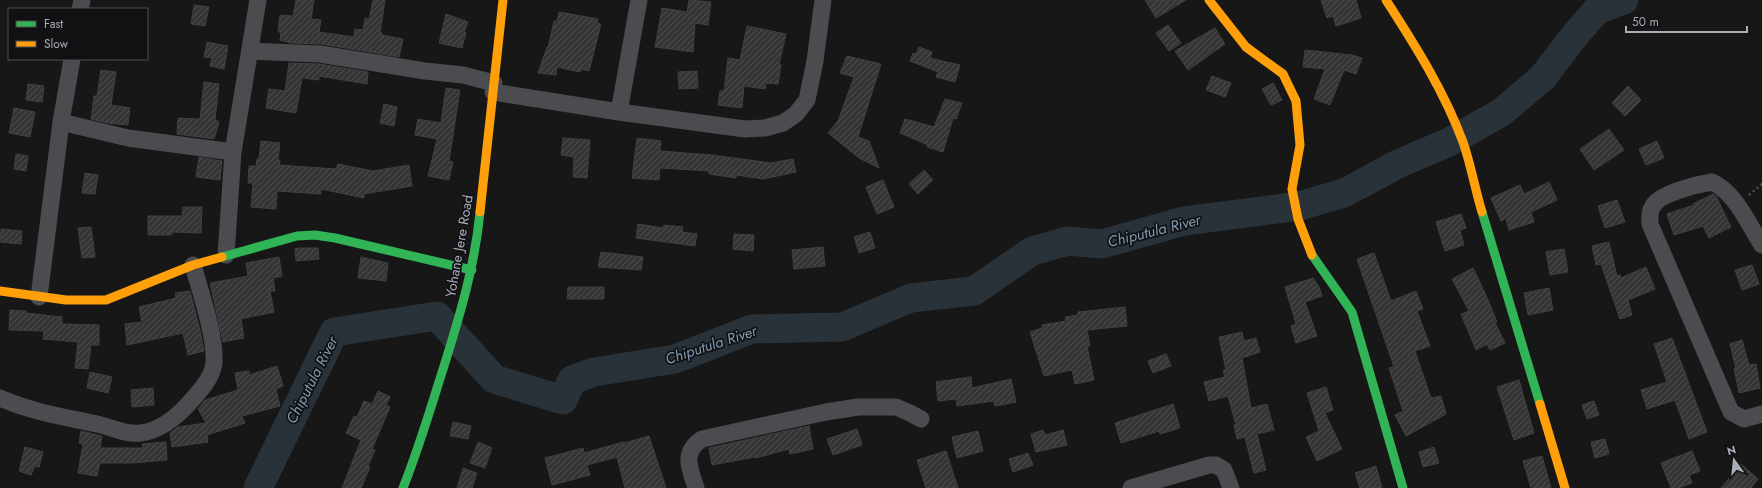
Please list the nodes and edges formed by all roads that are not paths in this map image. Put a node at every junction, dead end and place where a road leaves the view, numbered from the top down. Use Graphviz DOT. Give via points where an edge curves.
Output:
graph roads {
  1 [pos="258,0"];
  2 [pos="503,0"];
  3 [pos="639,0"];
  4 [pos="823,0"];
  5 [pos="1209,0"];
  6 [pos="1386,0"];
  7 [pos="250,51"];
  8 [pos="72,60"];
  9 [pos="494,88"];
  10 [pos="619,112"];
  11 [pos="61,122"];
  12 [pos="233,152"];
  13 [pos="1762,245"];
  14 [pos="226,255"];
  15 [pos="193,265"];
  16 [pos="472,270"];
  17 [pos="0,291"];
  18 [pos="39,297"];
  19 [pos="0,398"];
  20 [pos="1762,414"];
  21 [pos="921,419"];
  22 [pos="403,488"];
  23 [pos="696,488"];
  24 [pos="1131,488"];
  25 [pos="1230,488"];
  26 [pos="1403,488"];
  27 [pos="1565,488"];
  1 -- 7 [label="street"];
  2 -- 9 [label="street, Yohane Jere Road"];
  3 -- 10 [label="street"];
  4 -- 10 [label="street" via="815,61 806,100 796,114 783,123 765,128 745,129"];
  5 -- 26 [label="street" via="1246,47 1283,74 1296,101 1300,145 1292,189 1298,219 1310,252 1352,312"];
  6 -- 27 [label="street" via="1440,90 1460,132"];
  7 -- 9 [label="street" via="320,54 463,75"];
  7 -- 12 [label="street"];
  8 -- 11 [label="street"];
  9 -- 10 [label="street"];
  9 -- 16 [label="street, Yohane Jere Road"];
  11 -- 12 [label="street" via="128,138"];
  11 -- 18 [label="street"];
  12 -- 14 [label="street"];
  13 -- 20 [label="street" via="1738,207 1721,186 1712,182 1667,195 1653,204 1650,212 1650,224 1731,412 1744,419"];
  14 -- 15 [label="street"];
  14 -- 16 [label="street" via="297,236 315,235"];
  15 -- 18 [label="street" via="106,300"];
  15 -- 19 [label="street" via="213,340 214,361 212,372 199,394 168,423 142,433 127,434 98,424 42,413"];
  16 -- 22 [label="street, Yohane Jere Road" via="418,451"];
  17 -- 18 [label="street"];
  21 -- 23 [label="street" via="896,407 858,407 702,438 694,444 688,460"];
  24 -- 25 [label="street" via="1209,465 1216,465 1224,470"];
}
